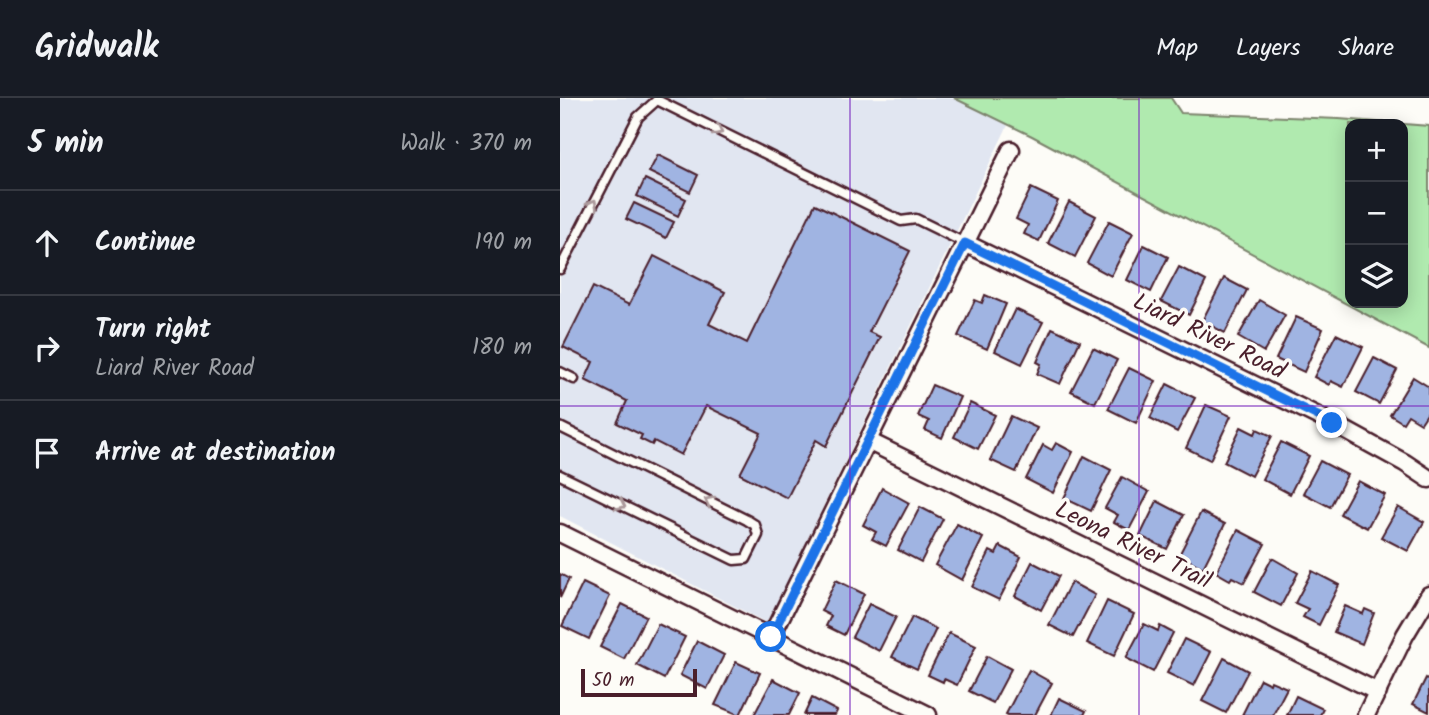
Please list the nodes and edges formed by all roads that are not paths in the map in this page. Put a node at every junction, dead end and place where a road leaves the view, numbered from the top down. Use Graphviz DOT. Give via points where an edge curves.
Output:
graph roads {
  1 [pos="1011,150"];
  2 [pos="965,243"];
  3 [pos="560,269"];
  4 [pos="560,372"];
  5 [pos="574,379"];
  6 [pos="560,427"];
  7 [pos="868,441"];
  8 [pos="560,475"];
  9 [pos="1429,479"];
  10 [pos="560,533"];
  11 [pos="1429,595"];
  12 [pos="771,637"];
  13 [pos="1378,692"];
  14 [pos="929,715"];
  15 [pos="1366,715"];
  1 -- 2 [label="street"];
  3 -- 2 [label="lane, one-way" via="638,117 657,100 901,221 916,219"];
  2 -- 7 [label="street"];
  2 -- 9 [label="street, Liard River Road" via="1332,423"];
  4 -- 5 [label="lane"];
  8 -- 6 [label="lane, one-way" via="734,561 746,559 758,535 747,520"];
  7 -- 12 [label="street"];
  7 -- 13 [label="street, Leona River Trail"];
  10 -- 12 [label="street"];
  11 -- 13 [label="street"];
  12 -- 14 [label="street"];
  13 -- 15 [label="street"];
}
